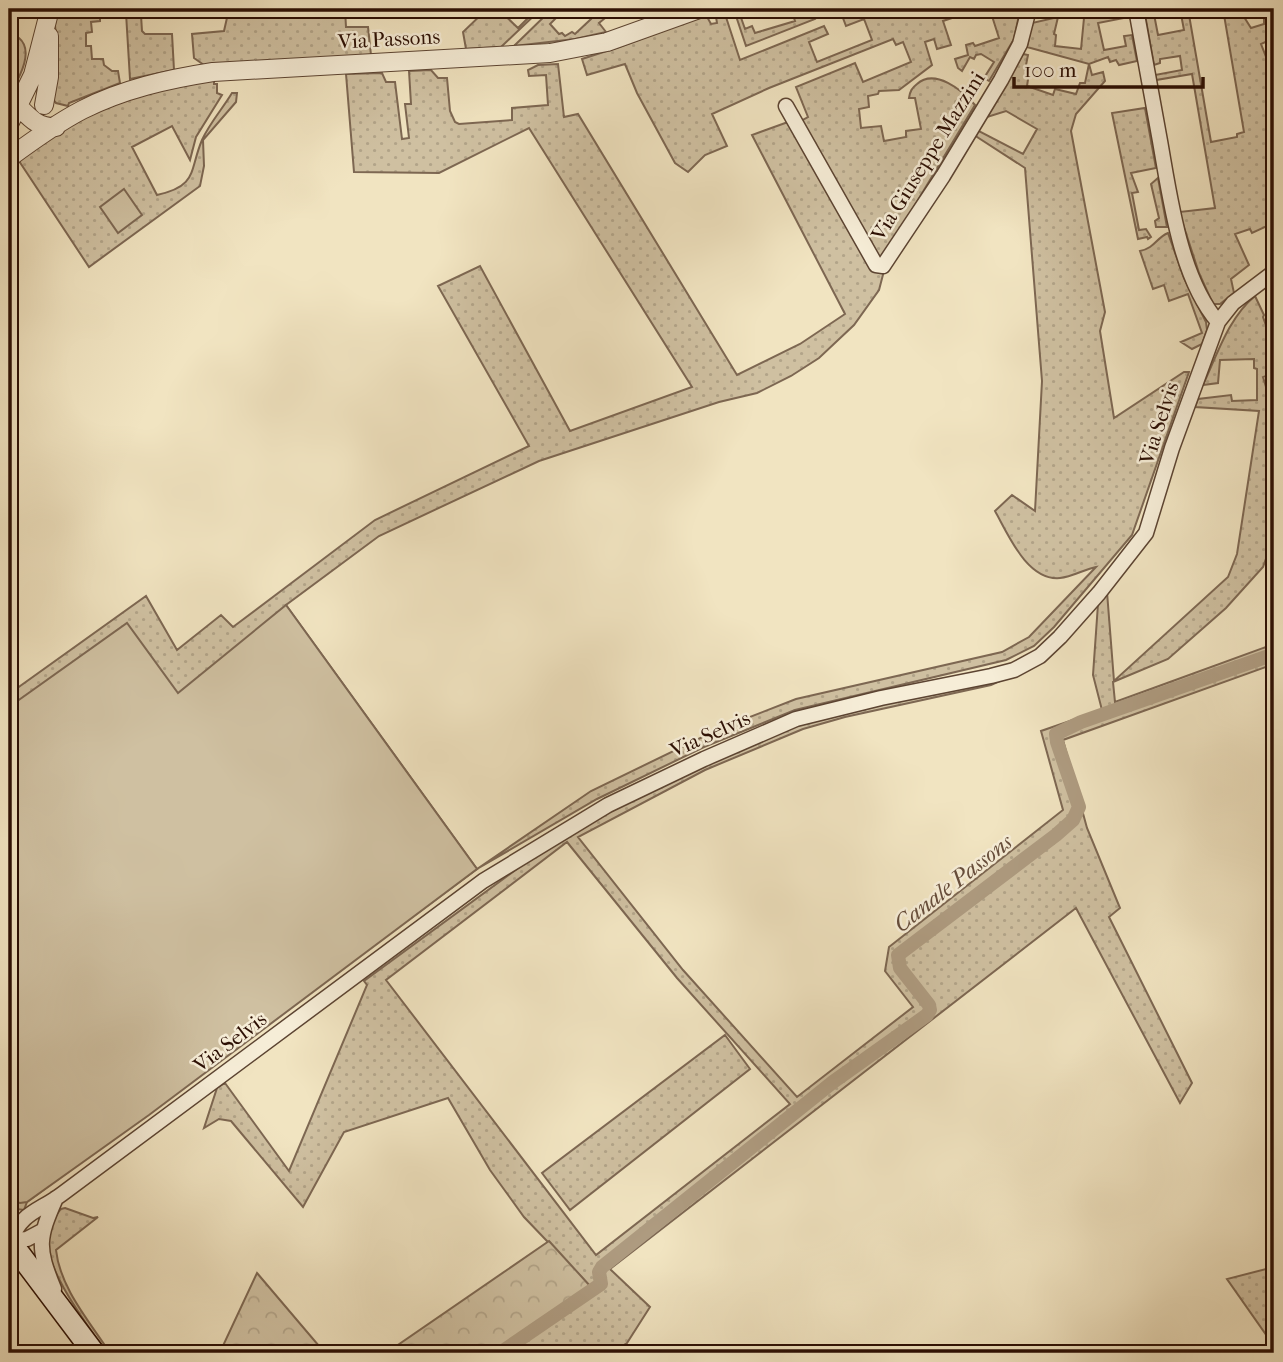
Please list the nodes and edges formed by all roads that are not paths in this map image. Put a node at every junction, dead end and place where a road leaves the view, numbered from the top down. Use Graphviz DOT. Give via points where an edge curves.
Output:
graph roads {
  1 [pos="699,9"];
  2 [pos="1029,9"];
  3 [pos="1136,9"];
  4 [pos="49,15"];
  5 [pos="44,105"];
  6 [pos="18,106"];
  7 [pos="786,106"];
  8 [pos="82,110"];
  9 [pos="9,124"];
  10 [pos="56,127"];
  11 [pos="9,158"];
  12 [pos="1274,272"];
  13 [pos="1218,322"];
  14 [pos="56,1198"];
  15 [pos="31,1213"];
  16 [pos="9,1214"];
  17 [pos="42,1231"];
  18 [pos="9,1240"];
  19 [pos="62,1310"];
  20 [pos="94,1353"];
  1 -- 8 [label="street, Via Passons" via="578,49 213,72 169,79"];
  2 -- 7 [label="street, Via Giuseppe Mazzini" via="1020,44 1001,80 883,266 876,265"];
  3 -- 13 [label="street" via="1175,227 1192,276"];
  4 -- 5 [label="street"];
  4 -- 6 [label="street" via="33,75"];
  5 -- 6 [label="street, Via Passons"];
  5 -- 8 [label="street, Via Passons"];
  6 -- 9 [label="street"];
  6 -- 10 [label="street" via="32,121"];
  8 -- 10 [label="street, Via Passons"];
  10 -- 11 [label="street, Via Passons"];
  12 -- 13 [label="street, Via Selvis" via="1233,303"];
  13 -- 14 [label="street, Via Selvis" via="1146,533 1099,593 1040,656 1014,670 796,719 608,805 483,881"];
  14 -- 15 [label="street, Via Selvis"];
  14 -- 17 [label="street"];
  15 -- 16 [label="street, Via Selvis"];
  15 -- 18 [label="street, Via Selvis"];
  17 -- 18 [label="street" via="27,1239"];
  17 -- 19 [label="street" via="44,1266"];
  18 -- 19 [label="main road"];
  19 -- 20 [label="main road"];
}
